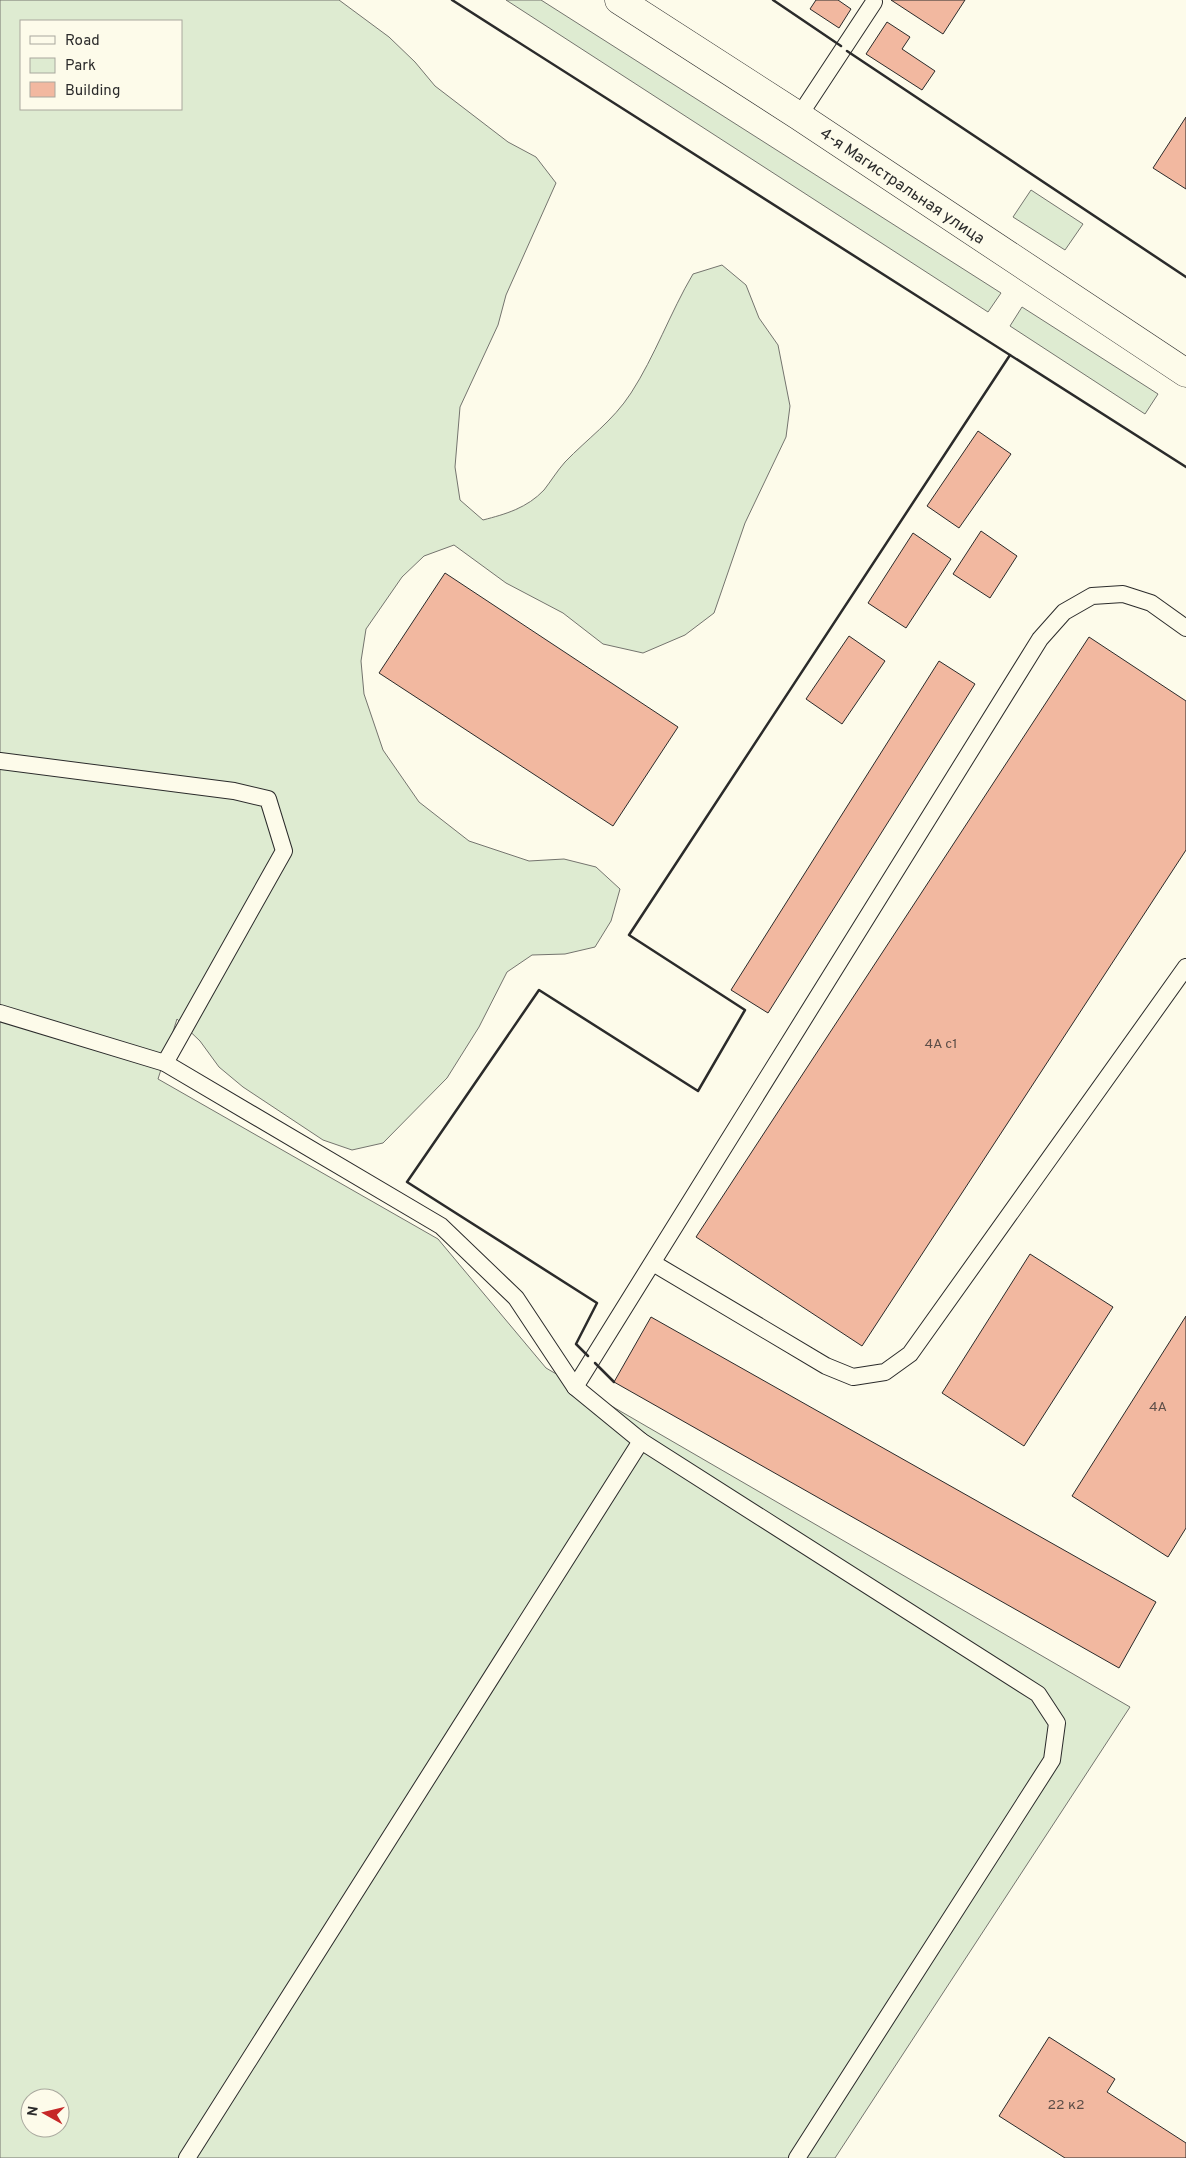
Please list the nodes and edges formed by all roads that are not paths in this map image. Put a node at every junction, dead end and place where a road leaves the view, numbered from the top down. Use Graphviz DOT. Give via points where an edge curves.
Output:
graph roads {
  1 [pos="619,0"];
  2 [pos="874,2"];
  3 [pos="799,116"];
  4 [pos="1186,373"];
  5 [pos="1186,628"];
  6 [pos="0,761"];
  7 [pos="1186,967"];
  8 [pos="0,1014"];
  9 [pos="165,1063"];
  10 [pos="653,1263"];
  11 [pos="575,1387"];
  12 [pos="641,1441"];
  13 [pos="188,2158"];
  14 [pos="797,2158"];
  1 -- 3 [label="street, 4-я Магистральная улица"];
  2 -- 3 [label="lane"];
  3 -- 4 [label="street, 4-я Магистральная улица"];
  5 -- 10 [label="lane" via="1151,604 1123,594 1092,596 1064,612 1040,639"];
  6 -- 9 [label="lane" via="234,791 268,799 284,851"];
  7 -- 10 [label="lane" via="910,1354 886,1372 853,1377 826,1366"];
  8 -- 9 [label="lane"];
  9 -- 11 [label="lane" via="442,1226 516,1298"];
  10 -- 11 [label="lane"];
  11 -- 12 [label="lane"];
  12 -- 13 [label="lane"];
  12 -- 14 [label="lane" via="1038,1694 1057,1723 1052,1760"];
}
